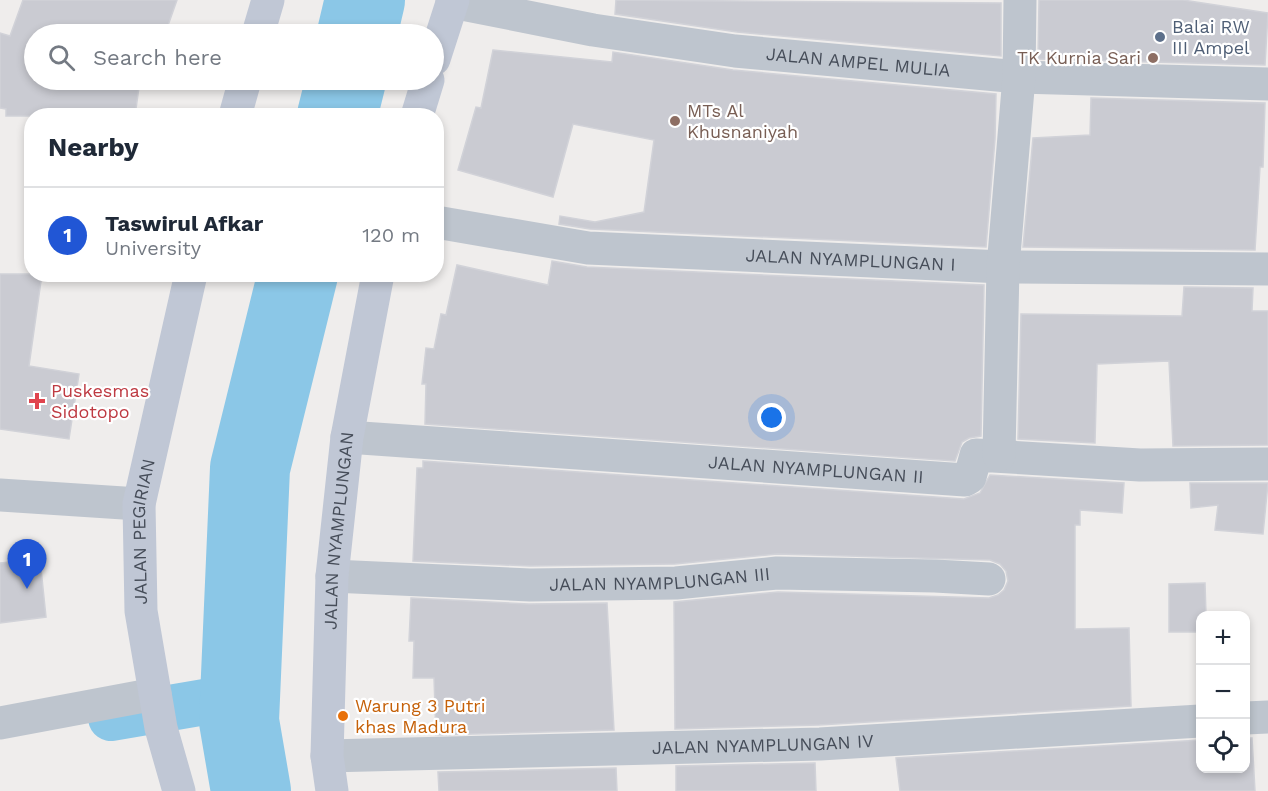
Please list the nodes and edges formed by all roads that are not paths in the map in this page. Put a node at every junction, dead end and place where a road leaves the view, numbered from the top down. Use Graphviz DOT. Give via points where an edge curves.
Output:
graph roads {
  1 [pos="268,0"];
  2 [pos="1020,0"];
  3 [pos="452,1"];
  4 [pos="261,24"];
  5 [pos="444,27"];
  6 [pos="1019,77"];
  7 [pos="1268,84"];
  8 [pos="242,90"];
  9 [pos="425,90"];
  10 [pos="237,108"];
  11 [pos="419,108"];
  12 [pos="444,223"];
  13 [pos="1004,267"];
  14 [pos="1268,269"];
  15 [pos="189,282"];
  16 [pos="376,282"];
  17 [pos="347,437"];
  18 [pos="999,455"];
  19 [pos="1268,464"];
  20 [pos="0,495"];
  21 [pos="138,504"];
  22 [pos="332,576"];
  23 [pos="989,579"];
  24 [pos="157,707"];
  25 [pos="1268,717"];
  26 [pos="1250,718"];
  27 [pos="1196,721"];
  28 [pos="0,723"];
  29 [pos="327,756"];
  30 [pos="179,791"];
  31 [pos="332,791"];
  1 -- 4 [label="main road"];
  2 -- 6 [label="street"];
  3 -- 5 [label="main road"];
  3 -- 6 [label="street, JALAN AMPEL MULIA" via="593,30 735,51"];
  6 -- 7 [label="street, JALAN AMPEL MULIA"];
  6 -- 13 [label="street"];
  8 -- 10 [label="main road"];
  9 -- 11 [label="main road"];
  12 -- 13 [label="street, JALAN NYAMPLUNGAN I" via="588,248"];
  13 -- 14 [label="street, JALAN NYAMPLUNGAN I"];
  13 -- 18 [label="street"];
  15 -- 21 [label="main road, JALAN PEGIRIAN"];
  16 -- 17 [label="main road, JALAN NYAMPLUNGAN"];
  17 -- 18 [label="street, JALAN NYAMPLUNGAN II" via="965,480 970,477 976,455"];
  17 -- 22 [label="main road, JALAN NYAMPLUNGAN"];
  18 -- 19 [label="street, JALAN NYAMPLUNGAN II" via="1140,465"];
  20 -- 21 [label="street"];
  21 -- 24 [label="main road, JALAN PEGIRIAN" via="141,611"];
  22 -- 23 [label="street, JALAN NYAMPLUNGAN III" via="542,585 676,583 777,573"];
  22 -- 29 [label="main road, JALAN NYAMPLUNGAN"];
  24 -- 28 [label="street"];
  24 -- 30 [label="main road, JALAN PEGIRIAN"];
  25 -- 26 [label="street"];
  27 -- 29 [label="street, JALAN NYAMPLUNGAN IV" via="820,744"];
  29 -- 31 [label="main road, JALAN NYAMPLUNGAN"];
}
